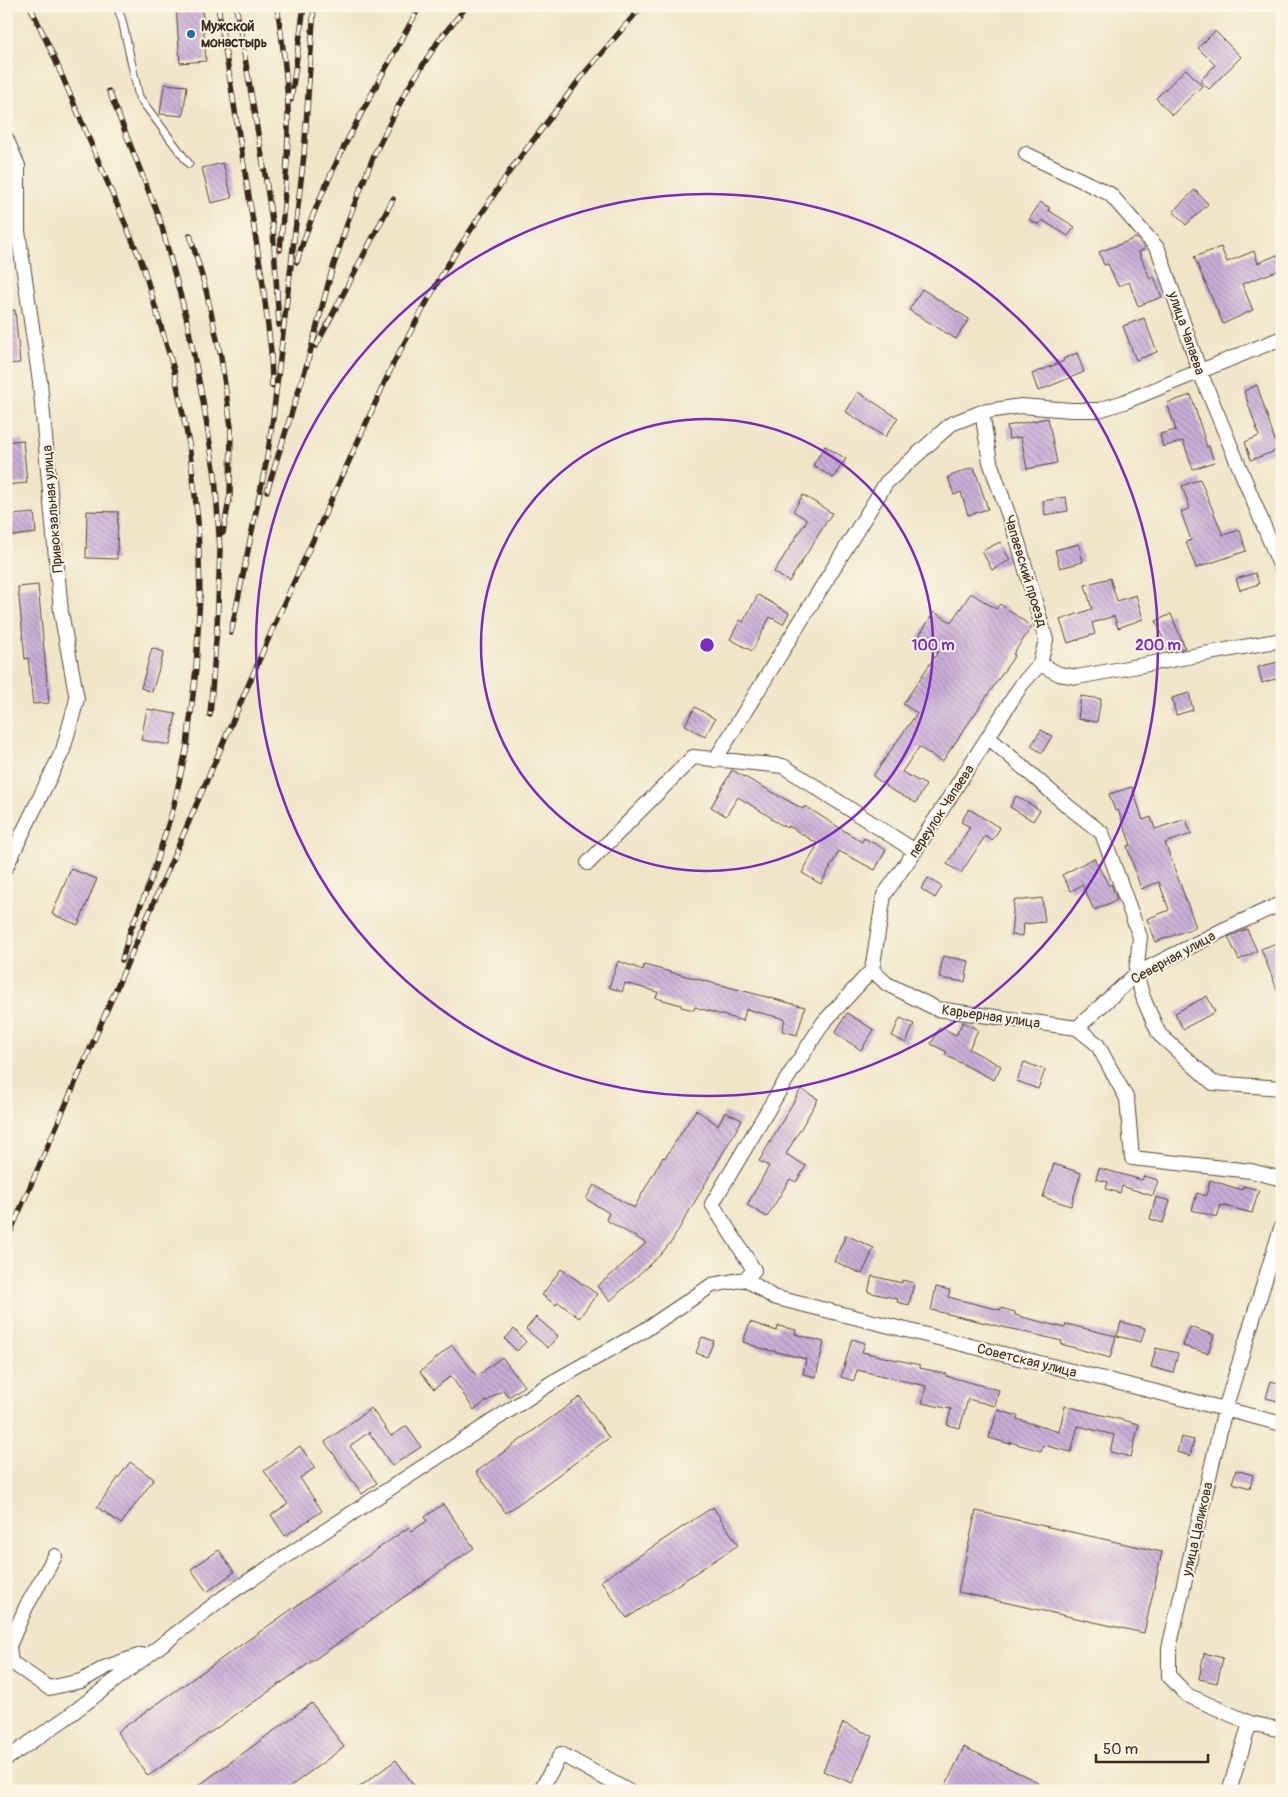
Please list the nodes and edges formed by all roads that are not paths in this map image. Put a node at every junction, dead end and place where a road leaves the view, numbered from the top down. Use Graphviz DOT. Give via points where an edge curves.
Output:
graph roads {
  1 [pos="117,6"];
  2 [pos="6,138"];
  3 [pos="1026,154"];
  4 [pos="189,164"];
  5 [pos="1282,338"];
  6 [pos="1200,372"];
  7 [pos="982,412"];
  8 [pos="1282,570"];
  9 [pos="1282,640"];
  10 [pos="1040,664"];
  11 [pos="988,737"];
  12 [pos="715,760"];
  13 [pos="916,851"];
  14 [pos="588,863"];
  15 [pos="6,868"];
  16 [pos="1282,903"];
  17 [pos="872,970"];
  18 [pos="1136,974"];
  19 [pos="1077,1028"];
  20 [pos="1282,1088"];
  21 [pos="1282,1179"];
  22 [pos="1282,1225"];
  23 [pos="746,1279"];
  24 [pos="1225,1408"];
  25 [pos="1282,1424"];
  26 [pos="55,1556"];
  27 [pos="154,1651"];
  28 [pos="1250,1723"];
  29 [pos="1282,1730"];
  30 [pos="6,1759"];
  31 [pos="540,1791"];
  32 [pos="628,1791"];
  33 [pos="1229,1791"];
  1 -- 4 [label="lane" via="139,97"];
  2 -- 15 [label="street, Привокзальная улица" via="18,166 18,231 40,382 61,612 77,699 63,750"];
  3 -- 6 [label="street, улица Чапаева" via="1110,194 1158,249"];
  5 -- 6 [label="street"];
  6 -- 7 [label="street" via="1099,410 1020,406"];
  6 -- 8 [label="street, улица Чапаева"];
  7 -- 10 [label="street, Чапаевский проезд" via="990,462 1018,542 1046,640"];
  7 -- 12 [label="street" via="951,424 886,482"];
  9 -- 10 [label="street" via="1077,677 1059,674"];
  10 -- 11 [label="street, переулок Чапаева" via="1022,684"];
  11 -- 13 [label="street, переулок Чапаева"];
  11 -- 18 [label="street" via="1102,833 1140,937"];
  12 -- 13 [label="street" via="783,766"];
  12 -- 14 [label="street" via="693,757"];
  13 -- 17 [label="street, переулок Чапаева" via="884,895"];
  16 -- 18 [label="street, Северная улица"];
  17 -- 19 [label="street, Карьерная улица" via="887,984 937,1009"];
  17 -- 23 [label="street" via="823,1023 712,1204 754,1270"];
  18 -- 19 [label="street, Северная улица"];
  18 -- 20 [label="street" via="1159,1034 1213,1083"];
  19 -- 21 [label="street" via="1097,1044 1127,1099 1132,1158 1251,1172"];
  22 -- 24 [label="street, улица Цаликова"];
  23 -- 24 [label="street, Советская улица" via="773,1297"];
  23 -- 27 [label="street" via="712,1285 645,1330 550,1383 224,1597"];
  24 -- 25 [label="street, Советская улица"];
  24 -- 28 [label="street, улица Цаликова" via="1169,1648 1169,1676 1187,1695"];
  26 -- 27 [label="street" via="26,1607 9,1646 11,1662 49,1688 81,1681 106,1667"];
  27 -- 30 [label="street"];
  28 -- 29 [label="street, улица Цаликова"];
  28 -- 33 [label="street"];
  31 -- 32 [label="street" via="561,1754"];
}
